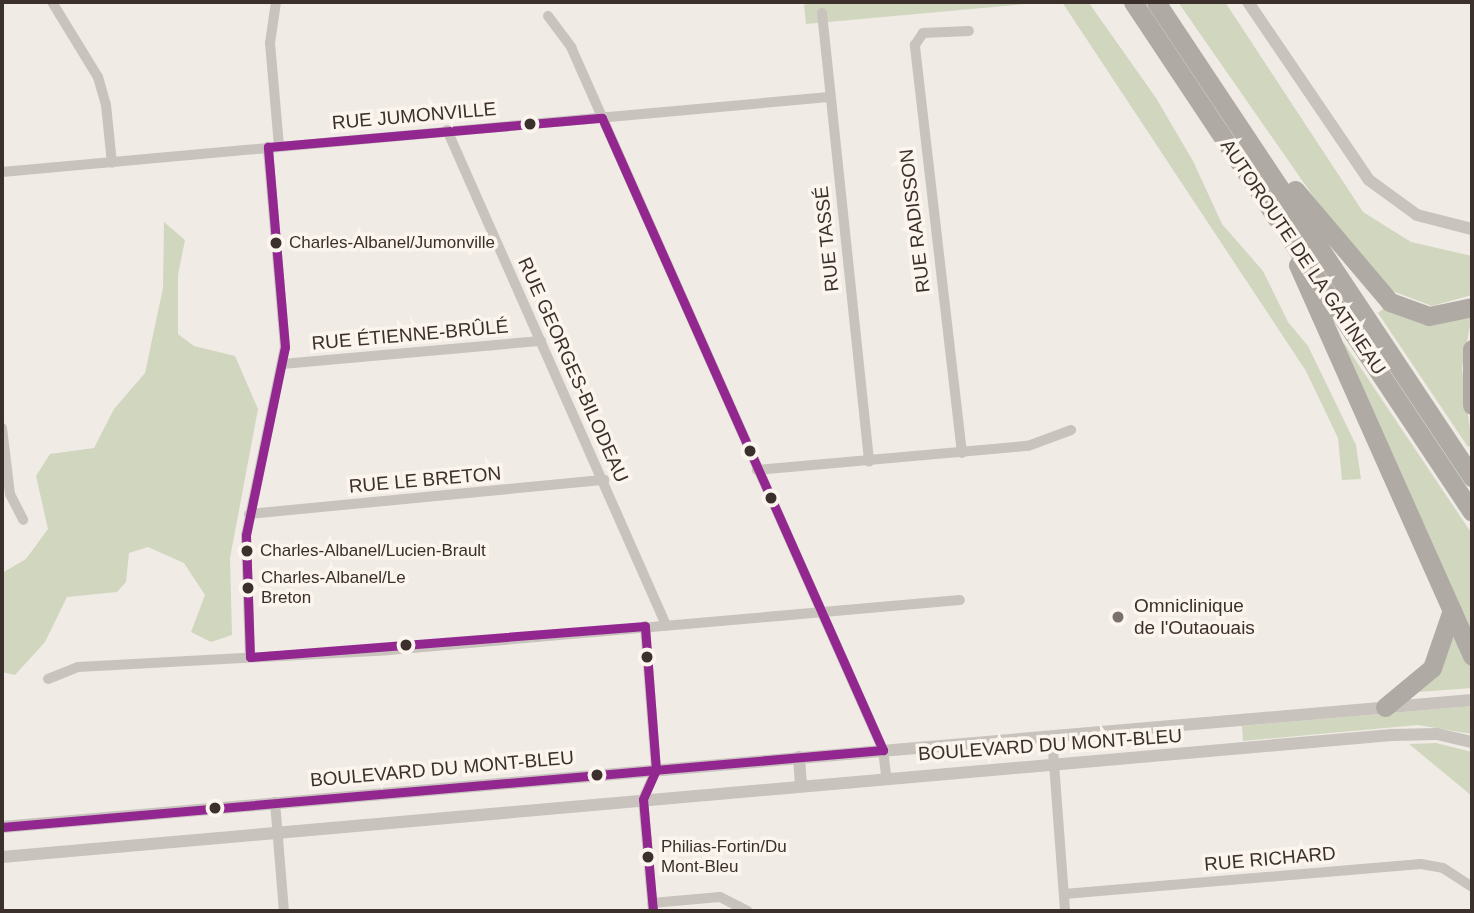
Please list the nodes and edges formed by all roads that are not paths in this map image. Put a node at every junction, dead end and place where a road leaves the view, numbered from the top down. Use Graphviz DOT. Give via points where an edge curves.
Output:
graph roads {
  1 [pos="52,2"];
  2 [pos="276,2"];
  3 [pos="1133,2"];
  4 [pos="1156,2"];
  5 [pos="1248,2"];
  6 [pos="822,13"];
  7 [pos="548,16"];
  8 [pos="969,31"];
  9 [pos="830,97"];
  10 [pos="1230,112"];
  11 [pos="602,118"];
  12 [pos="447,130"];
  13 [pos="273,146"];
  14 [pos="111,163"];
  15 [pos="2,172"];
  16 [pos="1276,216"];
  17 [pos="1472,229"];
  18 [pos="1472,307"];
  19 [pos="541,341"];
  20 [pos="1472,349"];
  21 [pos="282,364"];
  22 [pos="1472,405"];
  23 [pos="2,428"];
  24 [pos="1071,430"];
  25 [pos="962,453"];
  26 [pos="869,462"];
  27 [pos="757,470"];
  28 [pos="1472,477"];
  29 [pos="604,480"];
  30 [pos="1472,512"];
  31 [pos="249,514"];
  32 [pos="23,520"];
  33 [pos="960,600"];
  34 [pos="1452,610"];
  35 [pos="820,611"];
  36 [pos="666,625"];
  37 [pos="645,626"];
  38 [pos="1472,656"];
  39 [pos="250,657"];
  40 [pos="48,679"];
  41 [pos="1472,700"];
  42 [pos="1385,708"];
  43 [pos="1052,737"];
  44 [pos="1472,742"];
  45 [pos="883,750"];
  46 [pos="799,757"];
  47 [pos="1054,765"];
  48 [pos="656,770"];
  49 [pos="886,776"];
  50 [pos="801,784"];
  51 [pos="643,799"];
  52 [pos="275,802"];
  53 [pos="2,827"];
  54 [pos="277,831"];
  55 [pos="2,857"];
  56 [pos="1472,887"];
  57 [pos="1064,894"];
  58 [pos="653,907"];
  59 [pos="284,911"];
  60 [pos="748,911"];
  61 [pos="1065,911"];
  1 -- 14 [label="street" via="97,77 106,105"];
  2 -- 13 [label="street" via="270,43"];
  3 -- 16 [label="highway, AUTOROUTE DE LA GATINEAU"];
  4 -- 10 [label="highway, AUTOROUTE DE LA GATINEAU"];
  5 -- 17 [label="street" via="1369,180 1416,215"];
  6 -- 9 [label="street, RUE TASSÉ"];
  7 -- 11 [label="street" via="571,47"];
  8 -- 25 [label="street, RUE RADISSON" via="923,33 915,45"];
  9 -- 11 [label="street, RUE JUMONVILLE"];
  9 -- 26 [label="street, RUE TASSÉ"];
  10 -- 18 [label="highway" via="1384,297 1429,316"];
  10 -- 28 [label="highway, AUTOROUTE DE LA GATINEAU"];
  11 -- 12 [label="street, RUE JUMONVILLE"];
  11 -- 27 [label="street"];
  12 -- 13 [label="street, RUE JUMONVILLE"];
  12 -- 19 [label="street, RUE GEORGES-BILODEAU"];
  13 -- 14 [label="street, RUE JUMONVILLE"];
  13 -- 21 [label="street" via="284,324"];
  14 -- 15 [label="street, RUE JUMONVILLE"];
  16 -- 30 [label="highway, AUTOROUTE DE LA GATINEAU"];
  16 -- 34 [label="highway"];
  19 -- 21 [label="street, RUE ÉTIENNE-BRÛLÉ"];
  19 -- 29 [label="street, RUE GEORGES-BILODEAU"];
  20 -- 22 [label="highway"];
  21 -- 31 [label="street"];
  23 -- 32 [label="street" via="10,494"];
  24 -- 25 [label="street" via="1044,443"];
  25 -- 26 [label="street"];
  26 -- 27 [label="street"];
  27 -- 35 [label="street"];
  29 -- 31 [label="street, RUE LE BRETON"];
  29 -- 36 [label="street, RUE GEORGES-BILODEAU"];
  31 -- 39 [label="street" via="244,572"];
  33 -- 35 [label="street"];
  34 -- 38 [label="highway"];
  34 -- 42 [label="highway" via="1432,668"];
  35 -- 36 [label="street"];
  35 -- 45 [label="street"];
  36 -- 37 [label="street"];
  37 -- 39 [label="street"];
  37 -- 48 [label="street"];
  39 -- 40 [label="street" via="78,667"];
  41 -- 42 [label="street, BOULEVARD DU MONT-BLEU"];
  42 -- 43 [label="street, BOULEVARD DU MONT-BLEU"];
  43 -- 45 [label="street, BOULEVARD DU MONT-BLEU"];
  43 -- 47 [label="street"];
  44 -- 47 [label="street, BOULEVARD DU MONT-BLEU" via="1437,734 1408,734"];
  45 -- 46 [label="street, BOULEVARD DU MONT-BLEU"];
  45 -- 49 [label="street"];
  46 -- 48 [label="street, BOULEVARD DU MONT-BLEU"];
  46 -- 50 [label="street"];
  47 -- 49 [label="street, BOULEVARD DU MONT-BLEU"];
  47 -- 57 [label="street"];
  48 -- 51 [label="street"];
  48 -- 52 [label="street, BOULEVARD DU MONT-BLEU"];
  49 -- 50 [label="street, BOULEVARD DU MONT-BLEU"];
  50 -- 51 [label="street, BOULEVARD DU MONT-BLEU"];
  51 -- 54 [label="street, BOULEVARD DU MONT-BLEU"];
  51 -- 58 [label="street"];
  52 -- 53 [label="street, BOULEVARD DU MONT-BLEU"];
  52 -- 54 [label="street"];
  54 -- 55 [label="street, BOULEVARD DU MONT-BLEU"];
  54 -- 59 [label="street"];
  56 -- 57 [label="street, RUE RICHARD" via="1443,868 1421,864"];
  57 -- 61 [label="street"];
  58 -- 60 [label="street" via="720,897"];
}
